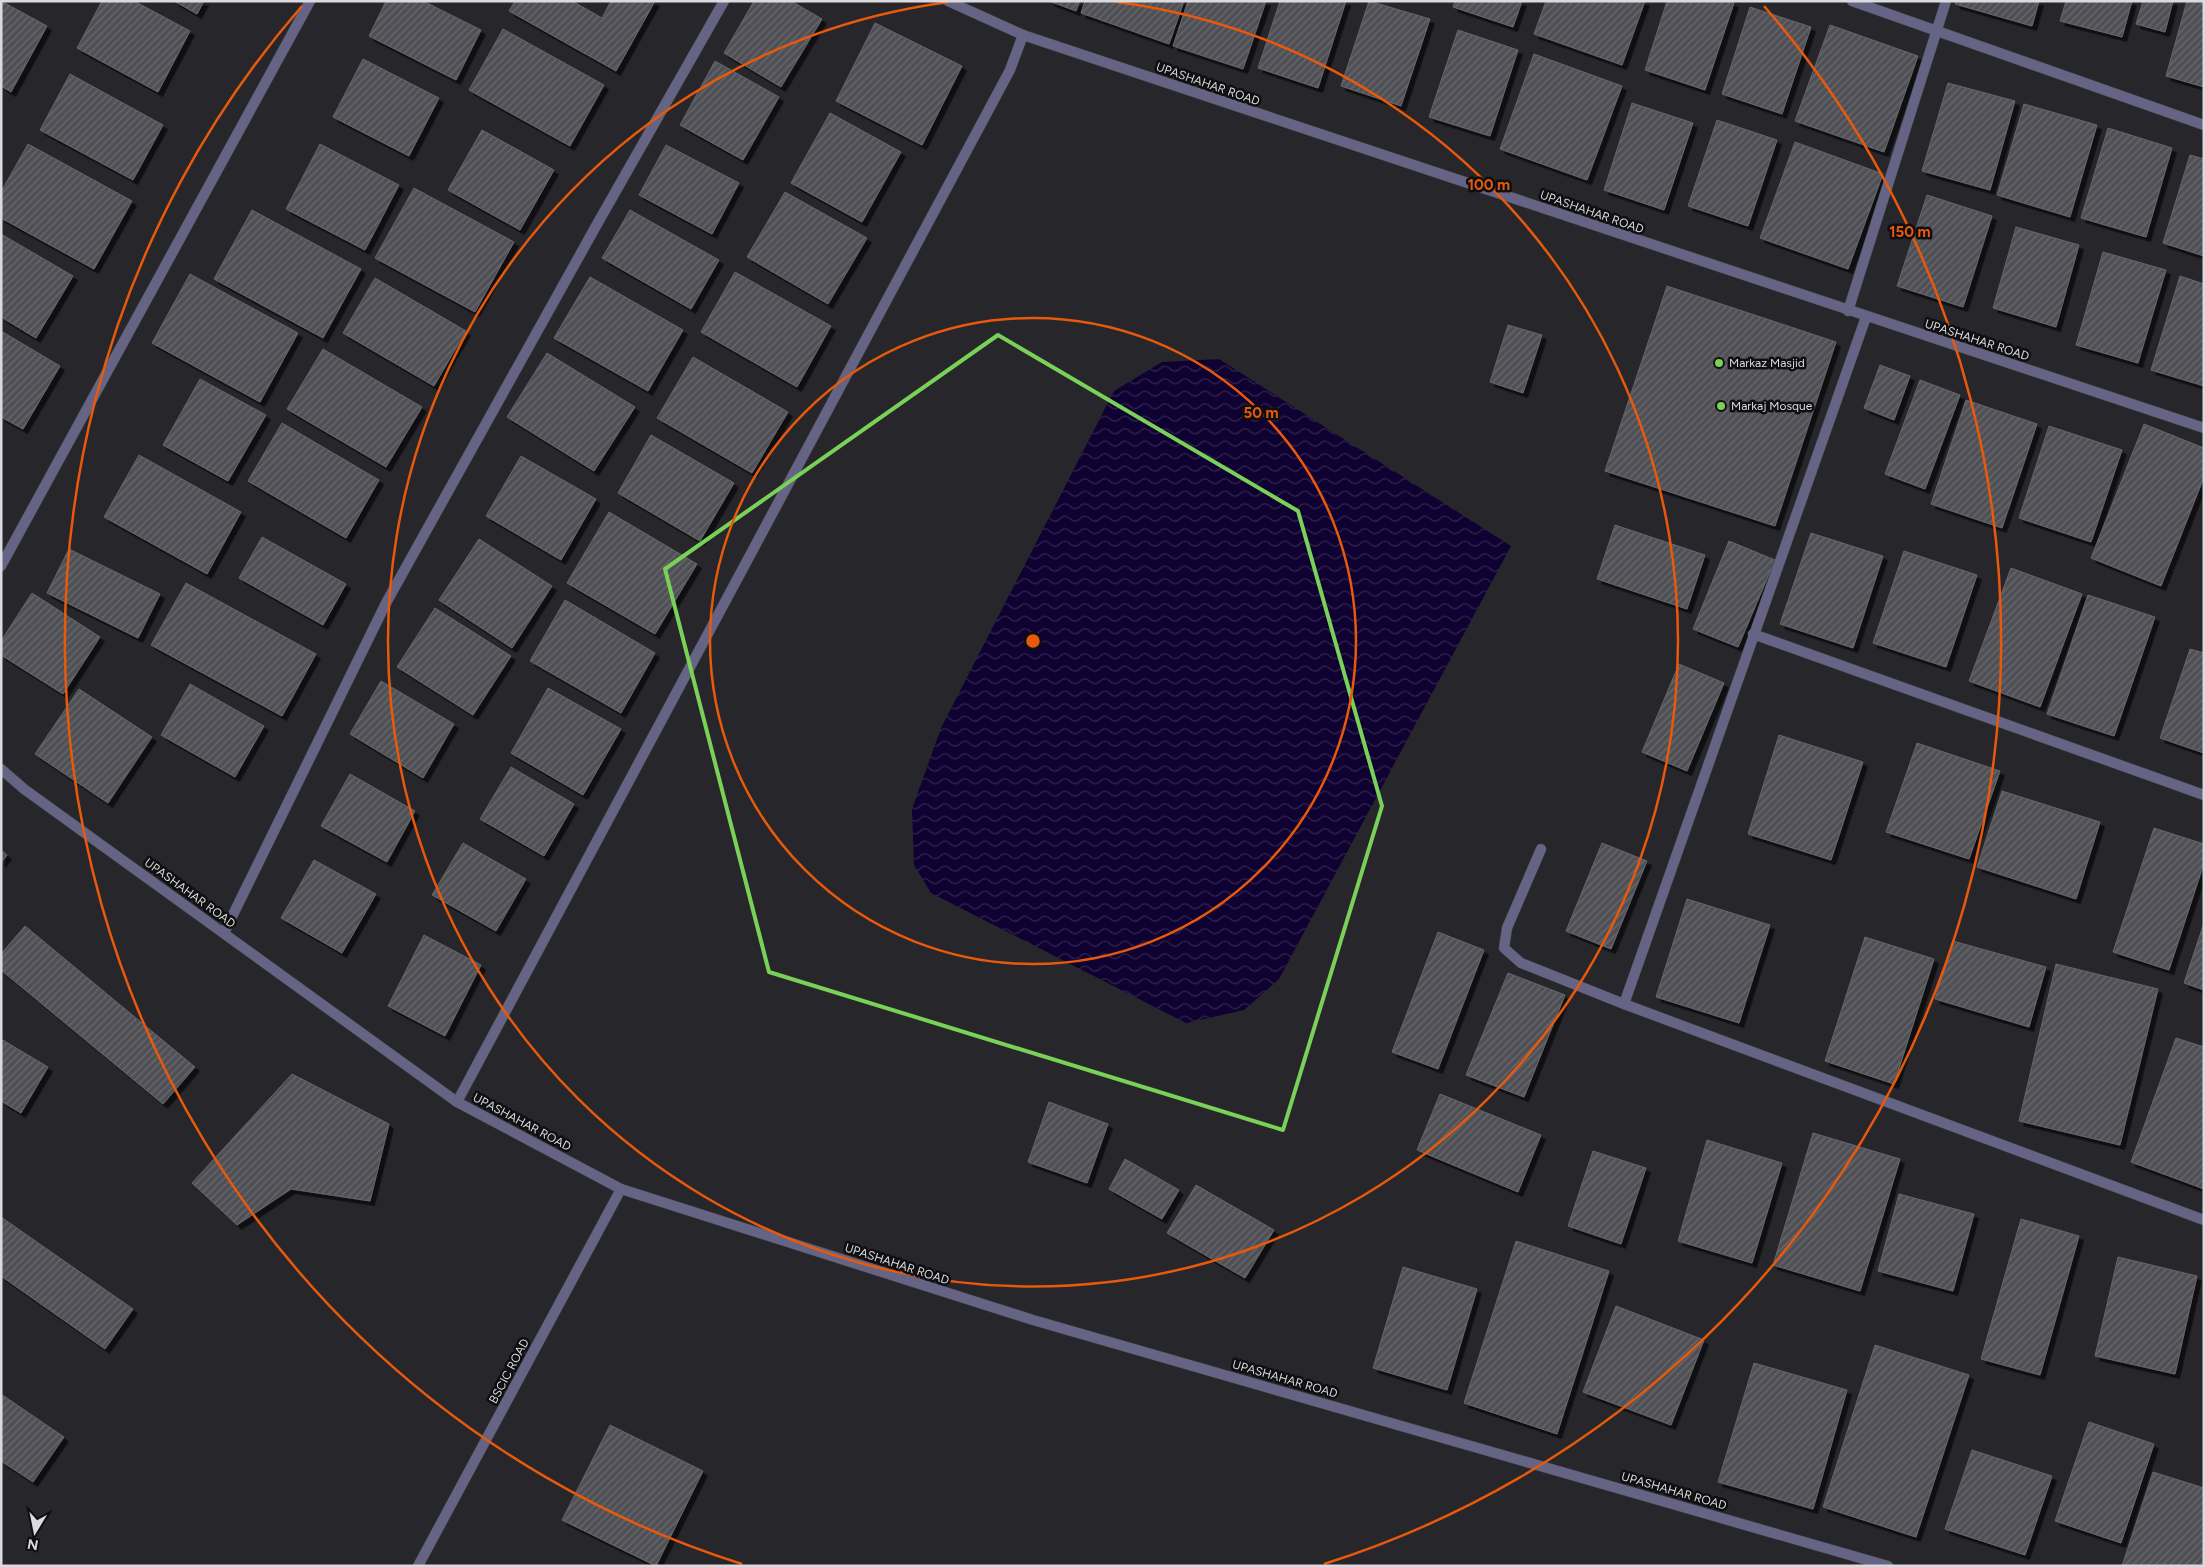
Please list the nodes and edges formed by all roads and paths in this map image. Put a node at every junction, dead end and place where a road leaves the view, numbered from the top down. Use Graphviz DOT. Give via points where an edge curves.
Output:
graph roads {
  1 [pos="310,1"];
  2 [pos="724,1"];
  3 [pos="1852,1"];
  4 [pos="1946,1"];
  5 [pos="951,2"];
  6 [pos="1936,31"];
  7 [pos="1024,35"];
  8 [pos="2204,124"];
  9 [pos="1848,311"];
  10 [pos="1866,317"];
  11 [pos="2204,428"];
  12 [pos="1,566"];
  13 [pos="1753,634"];
  14 [pos="1,769"];
  15 [pos="2204,795"];
  16 [pos="1541,849"];
  17 [pos="224,933"];
  18 [pos="1624,1004"];
  19 [pos="456,1102"];
  20 [pos="621,1189"];
  21 [pos="2204,1220"];
  22 [pos="418,1566"];
  23 [pos="1888,1566"];
  1 -- 12 [label="street"];
  2 -- 17 [label="street" via="386,603"];
  3 -- 6 [label="street"];
  4 -- 6 [label="street"];
  5 -- 7 [label="street, UPASHAHAR ROAD"];
  6 -- 8 [label="street"];
  6 -- 9 [label="street"];
  7 -- 9 [label="street, UPASHAHAR ROAD"];
  7 -- 19 [label="street" via="1005,79"];
  9 -- 10 [label="street, UPASHAHAR ROAD"];
  10 -- 11 [label="street, UPASHAHAR ROAD"];
  10 -- 13 [label="street"];
  13 -- 15 [label="street"];
  13 -- 18 [label="street"];
  14 -- 17 [label="street, UPASHAHAR ROAD"];
  16 -- 18 [label="street" via="1508,928 1504,948 1521,963"];
  17 -- 19 [label="street, UPASHAHAR ROAD"];
  18 -- 21 [label="street"];
  19 -- 20 [label="street, UPASHAHAR ROAD"];
  20 -- 22 [label="street, BSCIC ROAD"];
  20 -- 23 [label="street, UPASHAHAR ROAD" via="1033,1320"];
}
